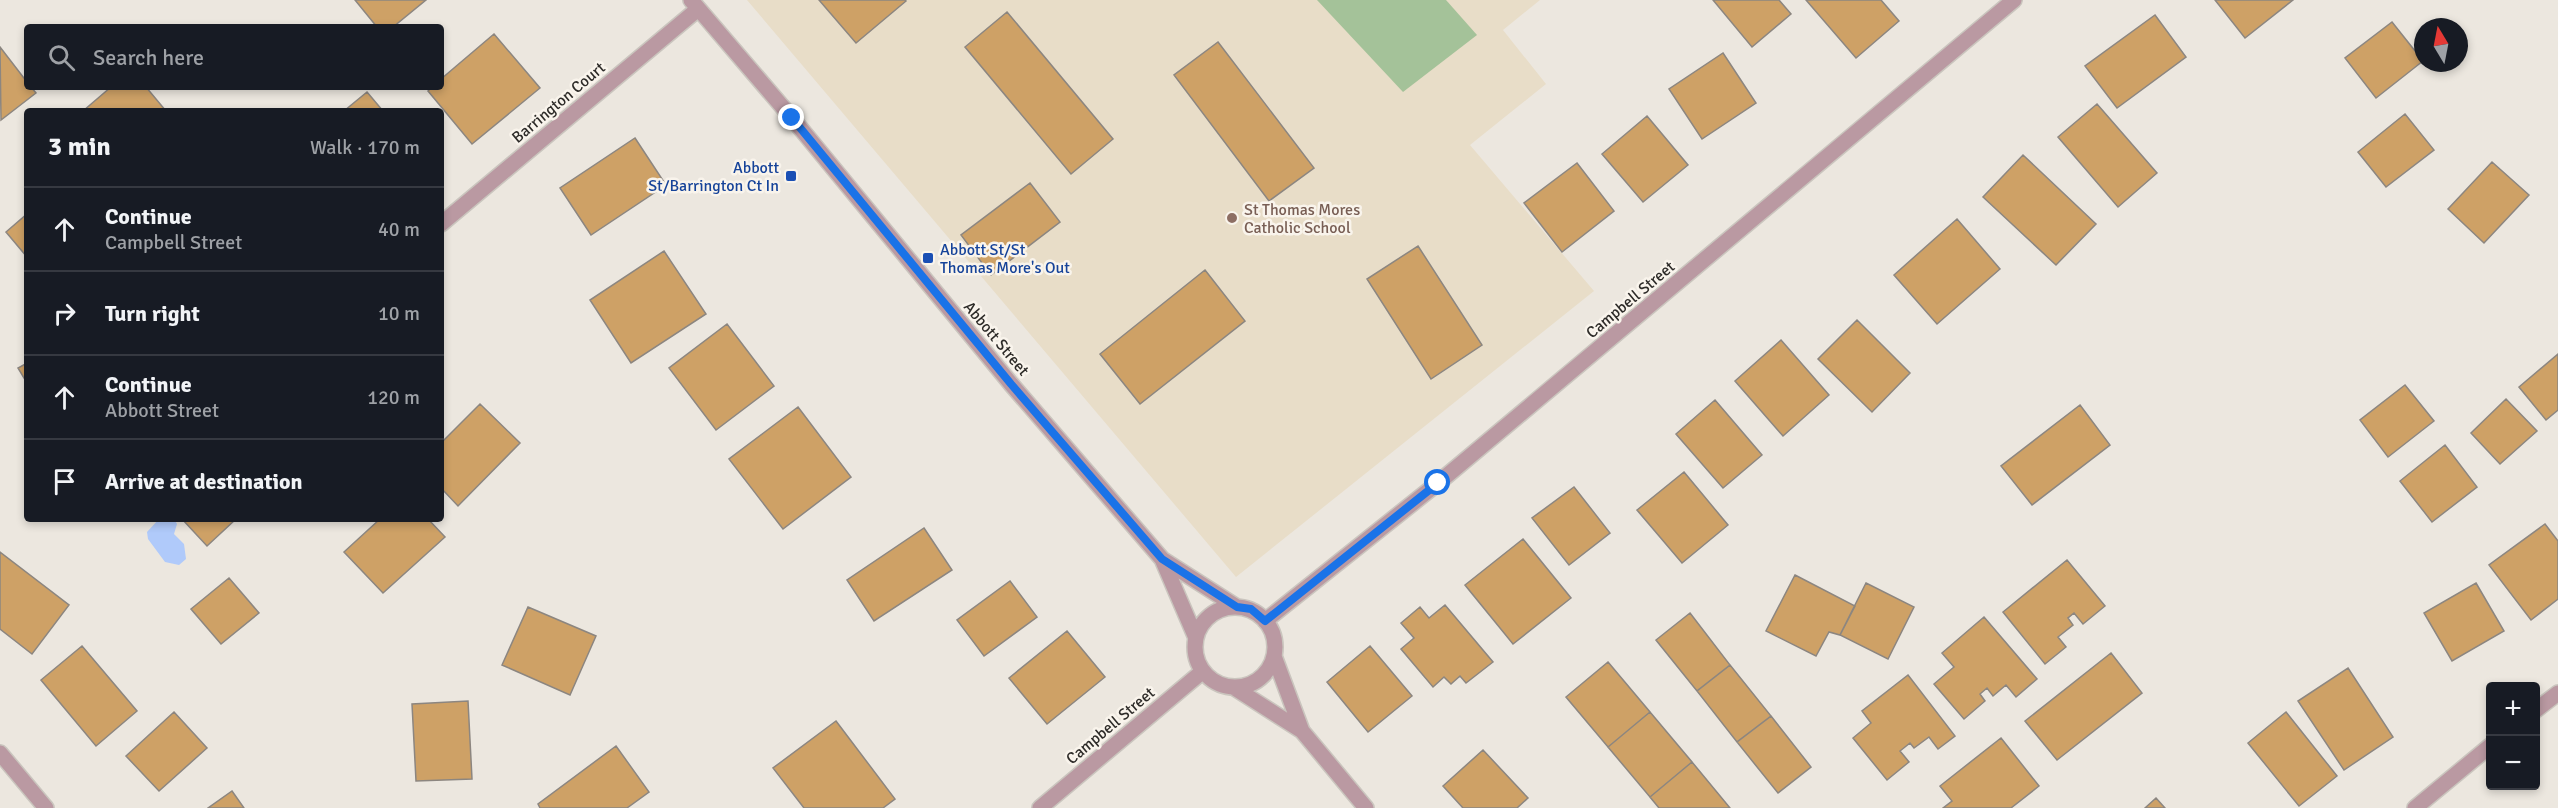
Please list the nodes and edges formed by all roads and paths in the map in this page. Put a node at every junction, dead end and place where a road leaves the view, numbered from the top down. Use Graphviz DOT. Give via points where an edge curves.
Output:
graph roads {
  1 [pos="2014,0"];
  2 [pos="695,4"];
  3 [pos="444,221"];
  4 [pos="1162,559"];
  5 [pos="1237,607"];
  6 [pos="1265,621"];
  7 [pos="1196,638"];
  8 [pos="1274,656"];
  9 [pos="1203,670"];
  10 [pos="1233,687"];
  11 [pos="2558,693"];
  12 [pos="2540,706"];
  13 [pos="1302,731"];
  14 [pos="2486,749"];
  15 [pos="0,753"];
  16 [pos="46,808"];
  17 [pos="1040,808"];
  18 [pos="1366,808"];
  19 [pos="2415,808"];
  1 -- 6 [label="street, Campbell Street" via="1438,483"];
  2 -- 3 [label="street, Barrington Court"];
  2 -- 4 [label="street, Abbott Street" via="1004,376"];
  4 -- 5 [label="street, Abbott Street"];
  4 -- 7 [label="street, Abbott Street"];
  5 -- 6 [label="street" via="1251,609"];
  5 -- 7 [label="street" via="1211,614"];
  6 -- 8 [label="street" via="1275,641"];
  7 -- 9 [label="street" via="1195,652"];
  8 -- 10 [label="street" via="1259,679"];
  8 -- 13 [label="street"];
  9 -- 10 [label="street" via="1219,684"];
  9 -- 17 [label="street, Campbell Street"];
  10 -- 13 [label="street"];
  11 -- 12 [label="street"];
  13 -- 18 [label="street"];
  14 -- 19 [label="street"];
  15 -- 16 [label="street"];
}
